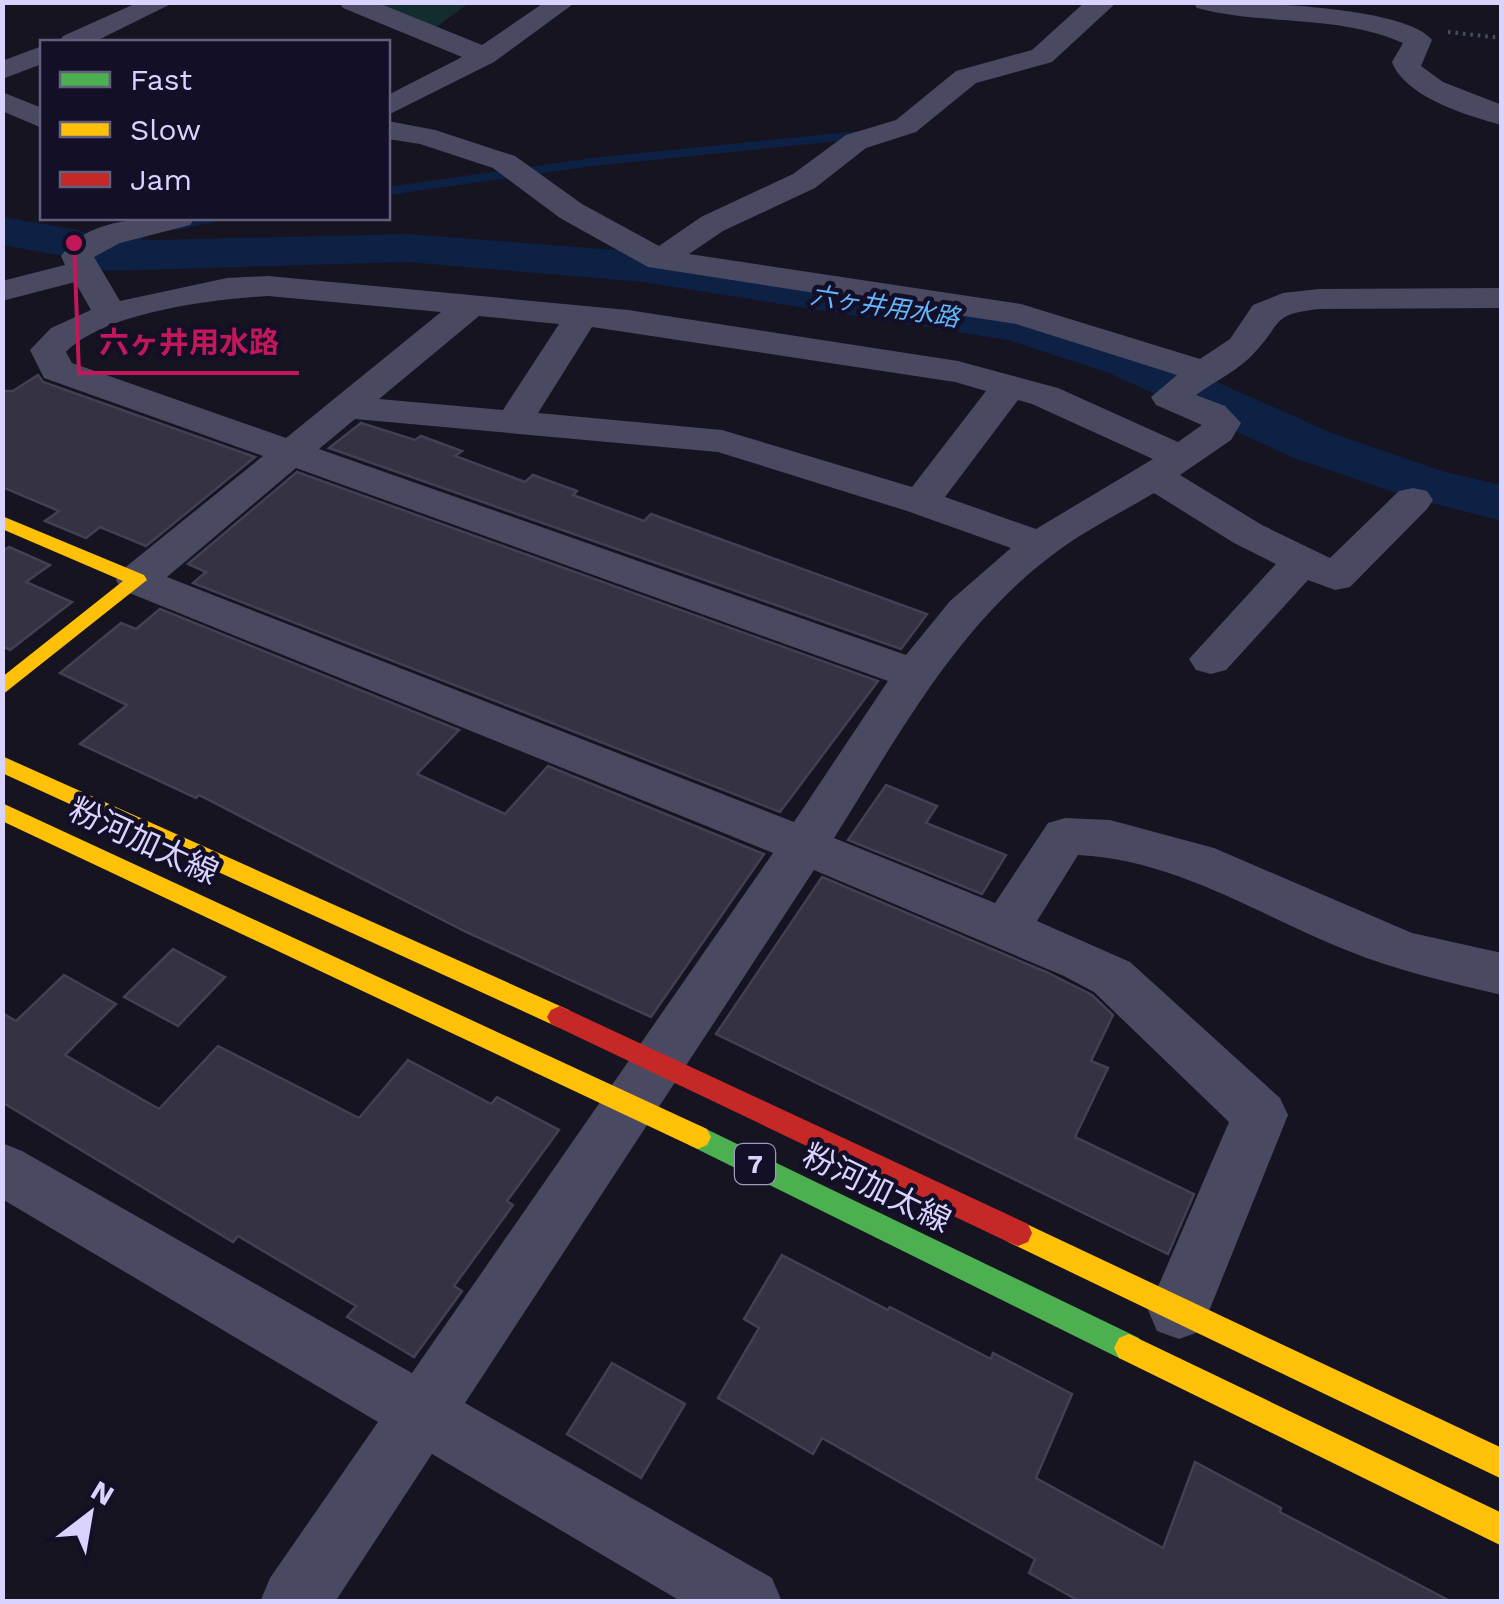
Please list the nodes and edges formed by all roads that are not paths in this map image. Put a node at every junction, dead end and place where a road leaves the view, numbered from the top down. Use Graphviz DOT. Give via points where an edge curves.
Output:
graph roads {
  1 [pos="162,2"];
  2 [pos="352,2"];
  3 [pos="563,2"];
  4 [pos="1104,2"];
  5 [pos="1206,2"];
  6 [pos="77,40"];
  7 [pos="40,55"];
  8 [pos="484,56"];
  9 [pos="2,71"];
  10 [pos="2,100"];
  11 [pos="390,105"];
  12 [pos="1502,116"];
  13 [pos="40,118"];
  14 [pos="390,130"];
  15 [pos="174,220"];
  16 [pos="83,257"];
  17 [pos="660,260"];
  18 [pos="2,291"];
  19 [pos="1502,298"];
  20 [pos="468,307"];
  21 [pos="110,314"];
  22 [pos="582,316"];
  23 [pos="1192,381"];
  24 [pos="1010,385"];
  25 [pos="345,407"];
  26 [pos="514,421"];
  27 [pos="290,452"];
  28 [pos="1168,467"];
  29 [pos="1413,500"];
  30 [pos="920,502"];
  31 [pos="2,522"];
  32 [pos="1040,544"];
  33 [pos="1303,561"];
  34 [pos="138,580"];
  35 [pos="1211,659"];
  36 [pos="915,674"];
  37 [pos="2,688"];
  38 [pos="2,764"];
  39 [pos="2,811"];
  40 [pos="804,846"];
  41 [pos="1005,929"];
  42 [pos="1502,974"];
  43 [pos="644,1083"];
  44 [pos="2,1168"];
  45 [pos="1179,1310"];
  46 [pos="422,1412"];
  47 [pos="1502,1464"];
  48 [pos="1502,1530"];
  49 [pos="679,1584"];
  50 [pos="294,1602"];
  51 [pos="748,1602"];
  1 -- 6 [label="street"];
  2 -- 8 [label="street"];
  3 -- 8 [label="street"];
  4 -- 17 [label="street" via="1042,56 966,77 906,126 858,141 804,180 712,224"];
  5 -- 12 [label="street" via="1411,36 1417,47 1406,62 1416,78"];
  7 -- 9 [label="street"];
  8 -- 11 [label="street"];
  10 -- 13 [label="street"];
  14 -- 17 [label="street" via="424,136 522,173 571,211"];
  15 -- 16 [label="street"];
  16 -- 18 [label="street"];
  16 -- 21 [label="street"];
  17 -- 23 [label="street" via="1020,314"];
  19 -- 23 [label="street" via="1283,304 1265,312 1242,346"];
  20 -- 21 [label="street" via="268,286 227,288"];
  20 -- 22 [label="street"];
  20 -- 25 [label="street"];
  21 -- 27 [label="street" via="62,336 48,350 56,370"];
  22 -- 24 [label="street" via="906,363"];
  22 -- 26 [label="street"];
  23 -- 28 [label="street" via="1169,396 1222,423"];
  24 -- 28 [label="street" via="1080,409"];
  24 -- 30 [label="street"];
  25 -- 26 [label="street"];
  25 -- 27 [label="street"];
  26 -- 30 [label="street" via="722,441"];
  27 -- 34 [label="street"];
  27 -- 36 [label="street"];
  28 -- 32 [label="street"];
  28 -- 33 [label="street" via="1248,534"];
  29 -- 33 [label="street" via="1335,577"];
  30 -- 32 [label="street"];
  31 -- 34 [label="main road"];
  32 -- 36 [label="street" via="965,612"];
  33 -- 35 [label="street"];
  34 -- 37 [label="main road"];
  34 -- 40 [label="street"];
  36 -- 40 [label="street"];
  38 -- 43 [label="main road, 粉河加太線 / 7"];
  39 -- 43 [label="main road, 粉河加太線 / 7"];
  40 -- 41 [label="street"];
  40 -- 43 [label="street"];
  41 -- 42 [label="street" via="1065,836 1105,834 1160,848 1404,950"];
  41 -- 45 [label="street" via="1112,977 1260,1116"];
  43 -- 45 [label="main road, 粉河加太線 / 7"];
  43 -- 46 [label="street"];
  43 -- 48 [label="main road, 粉河加太線 / 7"];
  44 -- 46 [label="street"];
  45 -- 47 [label="main road, 粉河加太線 / 7"];
  46 -- 49 [label="street"];
  46 -- 50 [label="street"];
  49 -- 51 [label="street"];
}
